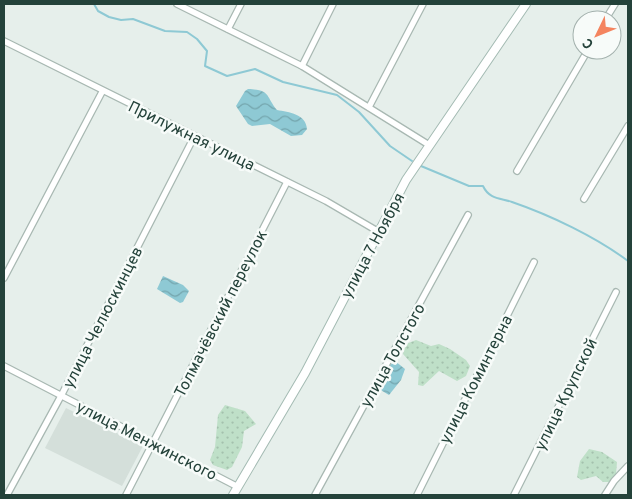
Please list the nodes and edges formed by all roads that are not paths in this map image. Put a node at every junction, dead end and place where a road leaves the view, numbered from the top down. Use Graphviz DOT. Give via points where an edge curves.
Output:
graph roads {
  1 [pos="177,4"];
  2 [pos="241,4"];
  3 [pos="333,4"];
  4 [pos="423,4"];
  5 [pos="526,4"];
  6 [pos="228,29"];
  7 [pos="4,41"];
  8 [pos="582,60"];
  9 [pos="302,66"];
  10 [pos="102,92"];
  11 [pos="369,107"];
  12 [pos="628,126"];
  13 [pos="194,137"];
  14 [pos="429,145"];
  15 [pos="517,171"];
  16 [pos="287,182"];
  17 [pos="584,199"];
  18 [pos="468,215"];
  19 [pos="379,232"];
  20 [pos="534,262"];
  21 [pos="4,278"];
  22 [pos="616,292"];
  23 [pos="4,366"];
  24 [pos="61,396"];
  25 [pos="153,444"];
  26 [pos="628,466"];
  27 [pos="238,487"];
  28 [pos="7,495"];
  29 [pos="126,495"];
  30 [pos="233,495"];
  31 [pos="316,495"];
  32 [pos="416,495"];
  33 [pos="514,495"];
  34 [pos="605,495"];
  1 -- 6 [label="street"];
  2 -- 6 [label="street"];
  3 -- 9 [label="street"];
  4 -- 11 [label="street"];
  5 -- 14 [label="street, улица 7 Ноября"];
  6 -- 9 [label="street"];
  7 -- 10 [label="street, Прилужная улица"];
  8 -- 15 [label="street"];
  9 -- 11 [label="street"];
  10 -- 13 [label="street, Прилужная улица" via="144,109"];
  10 -- 21 [label="street"];
  11 -- 14 [label="street"];
  12 -- 17 [label="street"];
  13 -- 16 [label="street, Прилужная улица"];
  13 -- 24 [label="street, улица Челюскинцев"];
  14 -- 19 [label="street, улица 7 Ноября" via="406,180"];
  16 -- 19 [label="street, Прилужная улица"];
  16 -- 25 [label="street, Толмачёвский переулок"];
  18 -- 31 [label="street, улица Толстого"];
  19 -- 27 [label="street, улица 7 Ноября" via="304,373"];
  20 -- 32 [label="street, улица Коминтерна"];
  22 -- 33 [label="street, улица Крупской"];
  23 -- 24 [label="street, улица Менжинского"];
  24 -- 25 [label="street, улица Менжинского"];
  24 -- 28 [label="street, улица Челюскинцев"];
  25 -- 27 [label="street, улица Менжинского"];
  25 -- 29 [label="street, Толмачёвский переулок"];
  26 -- 34 [label="street"];
  27 -- 30 [label="street, улица 7 Ноября"];
}
